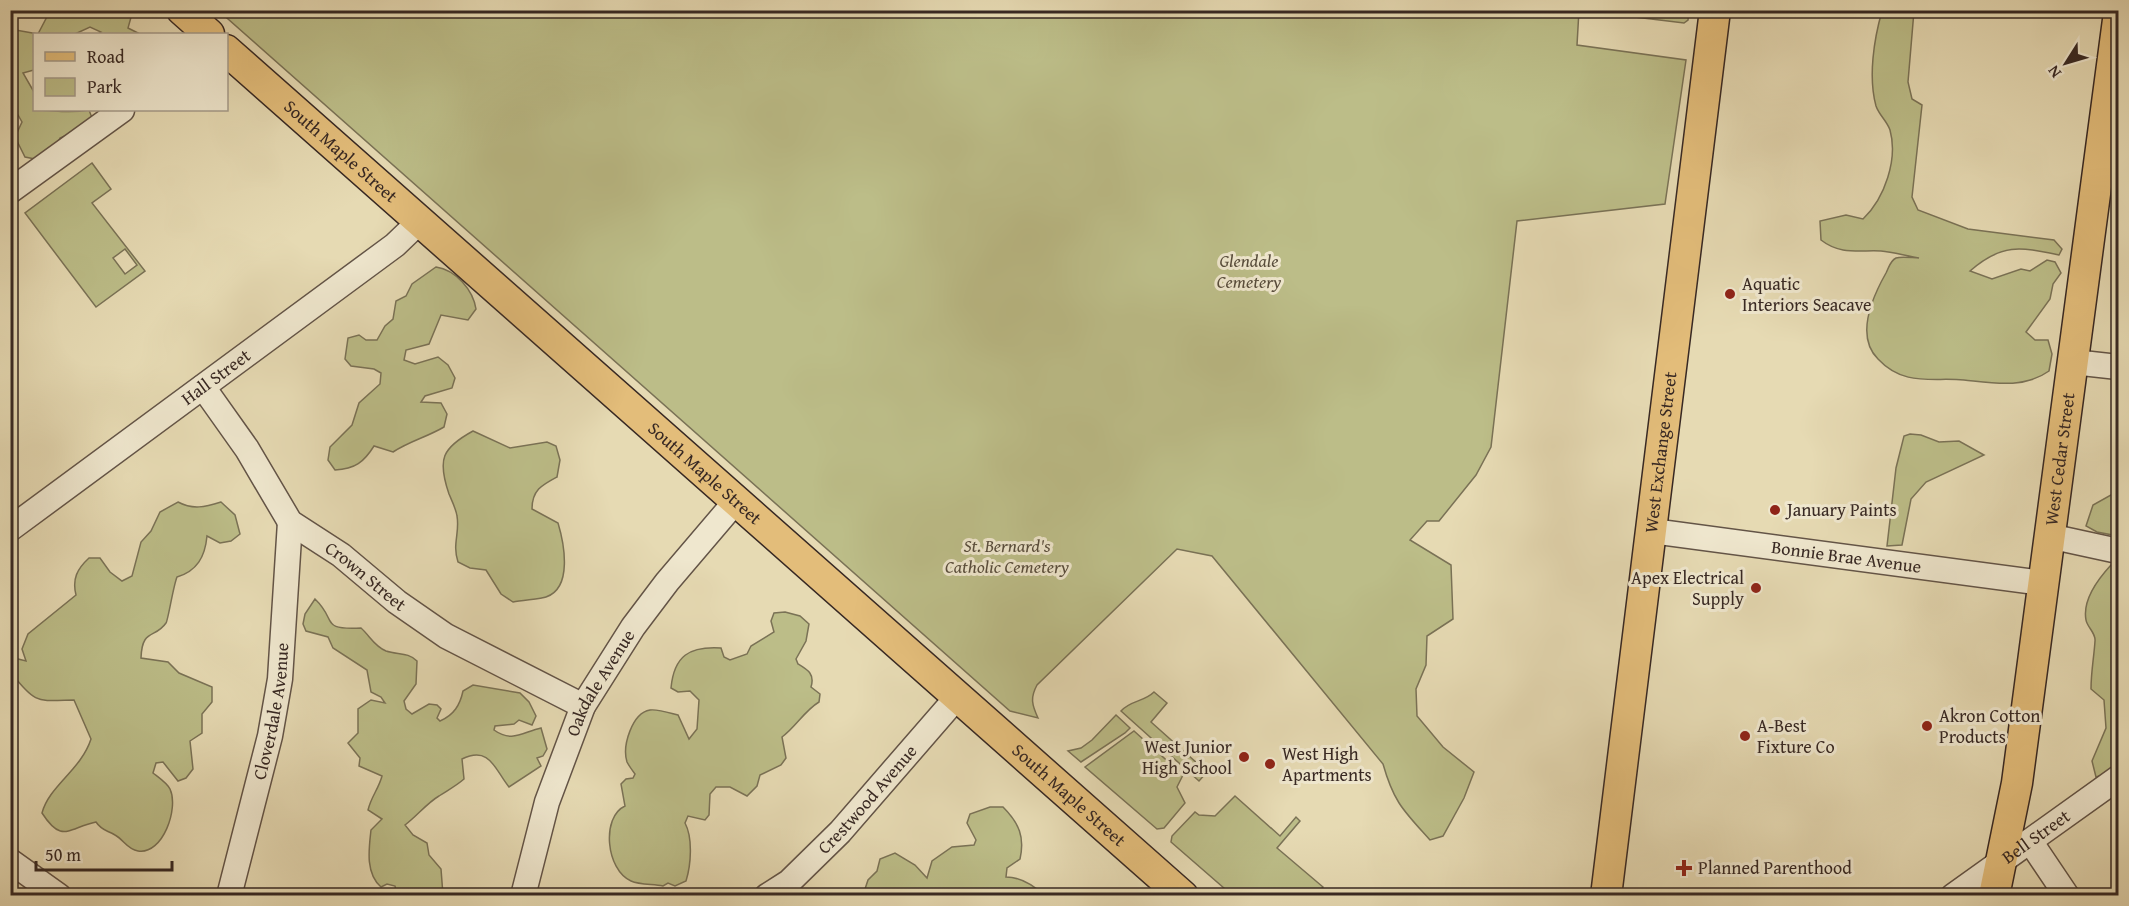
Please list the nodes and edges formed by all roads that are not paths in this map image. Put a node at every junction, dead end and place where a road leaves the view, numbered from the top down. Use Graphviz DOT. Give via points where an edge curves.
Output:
graph roads {
  1 [pos="182,10"];
  2 [pos="1715,10"];
  3 [pos="2118,20"];
  4 [pos="208,33"];
  5 [pos="228,52"];
  6 [pos="121,111"];
  7 [pos="10,191"];
  8 [pos="420,221"];
  9 [pos="2073,362"];
  10 [pos="2118,367"];
  11 [pos="203,387"];
  12 [pos="736,501"];
  13 [pos="290,522"];
  14 [pos="10,529"];
  15 [pos="1652,531"];
  16 [pos="2049,536"];
  17 [pos="2118,550"];
  18 [pos="2042,583"];
  19 [pos="958,696"];
  20 [pos="583,706"];
  21 [pos="2118,778"];
  22 [pos="2030,841"];
  23 [pos="2002,860"];
  24 [pos="10,861"];
  25 [pos="787,889"];
  26 [pos="1182,895"];
  27 [pos="59,896"];
  28 [pos="229,896"];
  29 [pos="523,896"];
  30 [pos="767,896"];
  31 [pos="1606,896"];
  32 [pos="1953,896"];
  33 [pos="1994,896"];
  34 [pos="2067,896"];
  1 -- 4 [label="main road"];
  2 -- 15 [label="main road, West Exchange Street"];
  3 -- 9 [label="main road, West Cedar Street"];
  5 -- 8 [label="main road, South Maple Street"];
  6 -- 7 [label="street"];
  8 -- 11 [label="street, Hall Street" via="395,245"];
  8 -- 12 [label="main road, South Maple Street"];
  9 -- 10 [label="street"];
  9 -- 16 [label="main road, West Cedar Street"];
  11 -- 13 [label="street, Crown Street" via="247,449"];
  11 -- 14 [label="street, Hall Street"];
  12 -- 19 [label="main road, South Maple Street"];
  12 -- 20 [label="street, Oakdale Avenue" via="633,627"];
  13 -- 20 [label="street, Crown Street" via="341,555 397,602 446,636"];
  13 -- 28 [label="street, Cloverdale Avenue" via="280,679 270,736"];
  15 -- 18 [label="street, Bonnie Brae Avenue"];
  15 -- 31 [label="main road, West Exchange Street"];
  16 -- 17 [label="street"];
  16 -- 18 [label="main road, West Cedar Street"];
  18 -- 23 [label="main road, West Cedar Street" via="2017,783"];
  19 -- 25 [label="street, Crestwood Avenue"];
  19 -- 26 [label="main road, South Maple Street"];
  20 -- 29 [label="street, Oakdale Avenue" via="547,802"];
  21 -- 22 [label="street, Bell Street"];
  22 -- 23 [label="street, Bell Street"];
  22 -- 34 [label="street"];
  23 -- 32 [label="street, Bell Street"];
  23 -- 33 [label="main road, West Cedar Street"];
  24 -- 27 [label="street"];
  25 -- 30 [label="street, Crestwood Avenue"];
}
